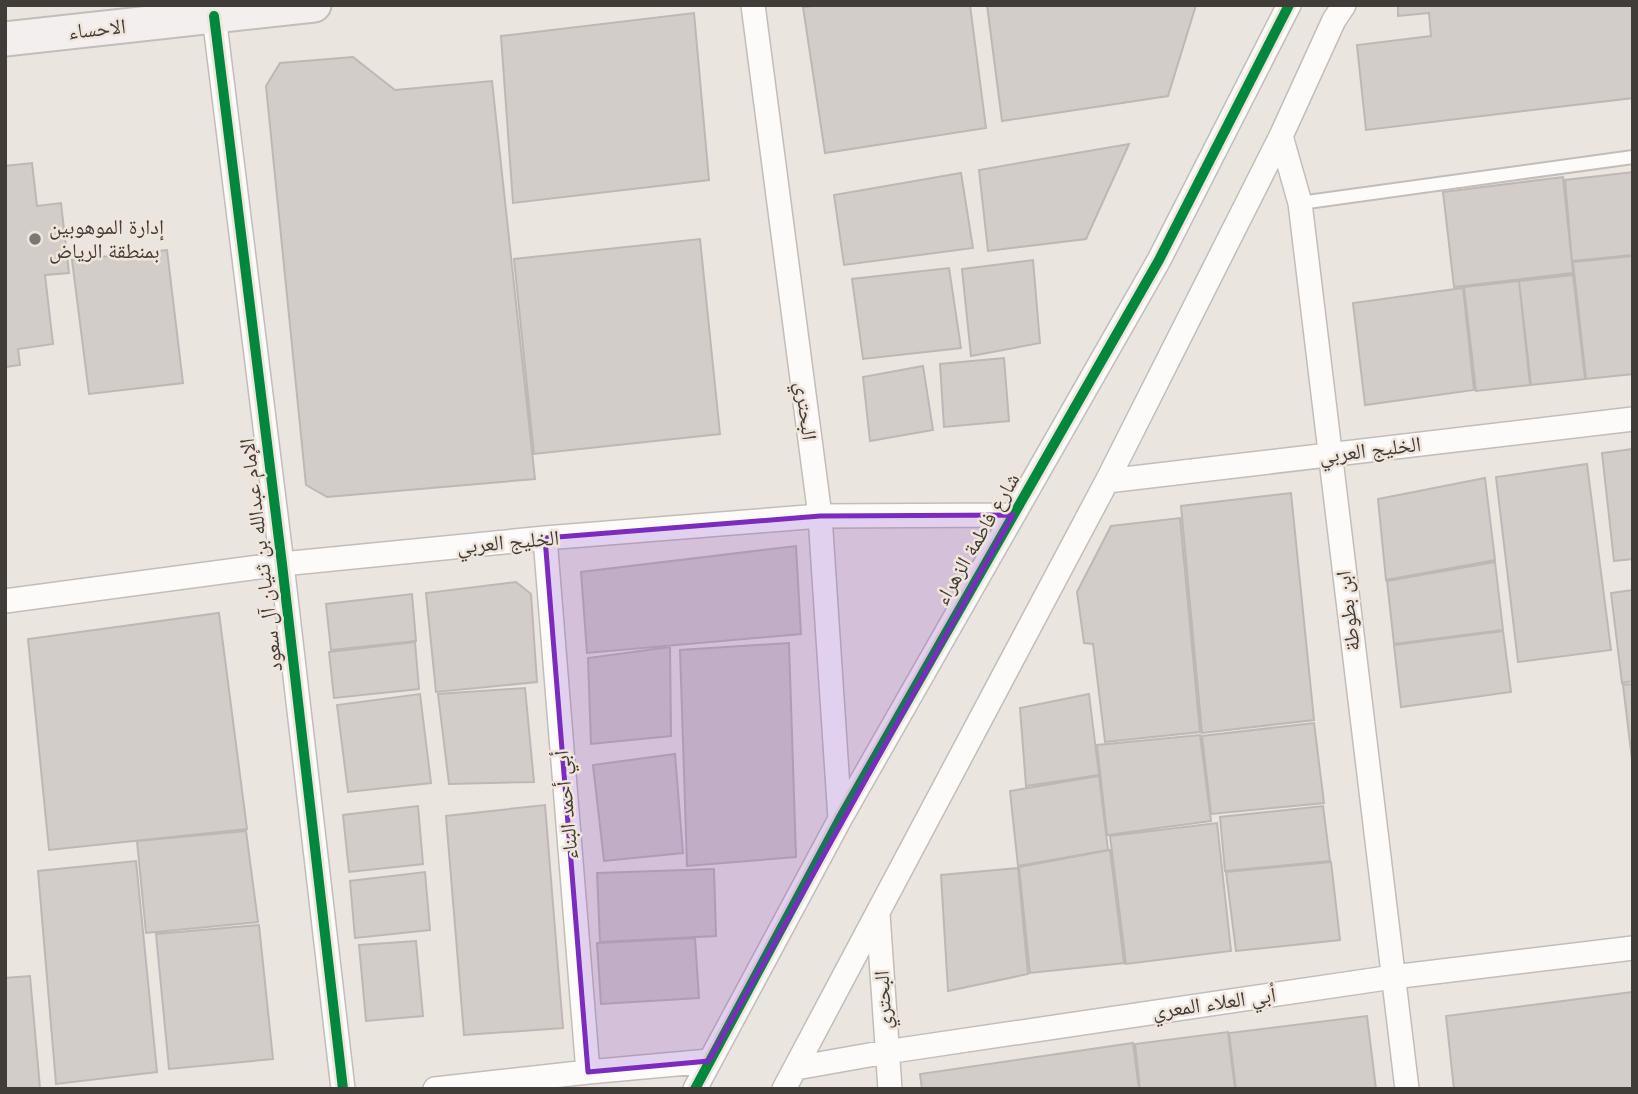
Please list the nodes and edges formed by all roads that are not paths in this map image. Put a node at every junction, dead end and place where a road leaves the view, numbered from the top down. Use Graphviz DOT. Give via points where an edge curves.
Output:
graph roads {
  1 [pos="314,5"];
  2 [pos="753,5"];
  3 [pos="1289,5"];
  4 [pos="1344,5"];
  5 [pos="214,16"];
  6 [pos="5,39"];
  7 [pos="1281,136"];
  8 [pos="1633,156"];
  9 [pos="1300,203"];
  10 [pos="1633,419"];
  11 [pos="1329,455"];
  12 [pos="1107,481"];
  13 [pos="1013,515"];
  14 [pos="820,516"];
  15 [pos="545,538"];
  16 [pos="282,564"];
  17 [pos="5,601"];
  18 [pos="840,819"];
  19 [pos="878,911"];
  20 [pos="1633,948"];
  21 [pos="1393,977"];
  22 [pos="886,1052"];
  23 [pos="709,1062"];
  24 [pos="796,1068"];
  25 [pos="588,1072"];
  26 [pos="343,1089"];
  27 [pos="435,1089"];
  28 [pos="695,1089"];
  29 [pos="784,1089"];
  30 [pos="890,1089"];
  31 [pos="1407,1089"];
  1 -- 5 [label="main road, الاحساء"];
  2 -- 14 [label="street, البحتري"];
  3 -- 13 [label="street, شارع فاطمة الزهراء" via="1158,260"];
  4 -- 7 [label="street"];
  5 -- 6 [label="main road, الاحساء"];
  5 -- 16 [label="street, الإمام عبدالله بن ثنيان آل سعود"];
  7 -- 9 [label="street, ابن بطوطة"];
  7 -- 12 [label="street"];
  8 -- 9 [label="lane"];
  9 -- 11 [label="street, ابن بطوطة"];
  10 -- 11 [label="street, الخليج العربي"];
  11 -- 12 [label="street, الخليج العربي"];
  11 -- 21 [label="street, ابن بطوطة"];
  12 -- 19 [label="street"];
  13 -- 14 [label="street, الخليج العربي"];
  13 -- 18 [label="street, شارع فاطمة الزهراء"];
  14 -- 15 [label="street, الخليج العربي"];
  14 -- 18 [label="street, البحتري"];
  15 -- 16 [label="street, الخليج العربي"];
  15 -- 25 [label="street, أبي أحمد البناء"];
  16 -- 17 [label="street, الخليج العربي"];
  16 -- 26 [label="street, الإمام عبدالله بن ثنيان آل سعود"];
  18 -- 23 [label="street, شارع فاطمة الزهراء"];
  19 -- 22 [label="street, البحتري"];
  19 -- 24 [label="street"];
  20 -- 21 [label="street, أبي العلاء المعري"];
  21 -- 22 [label="street, أبي العلاء المعري"];
  21 -- 31 [label="street, ابن بطوطة"];
  22 -- 24 [label="street, أبي العلاء المعري"];
  22 -- 30 [label="street, البحتري"];
  23 -- 25 [label="street"];
  23 -- 28 [label="street, شارع فاطمة الزهراء"];
  24 -- 29 [label="street"];
  25 -- 27 [label="street"];
}
